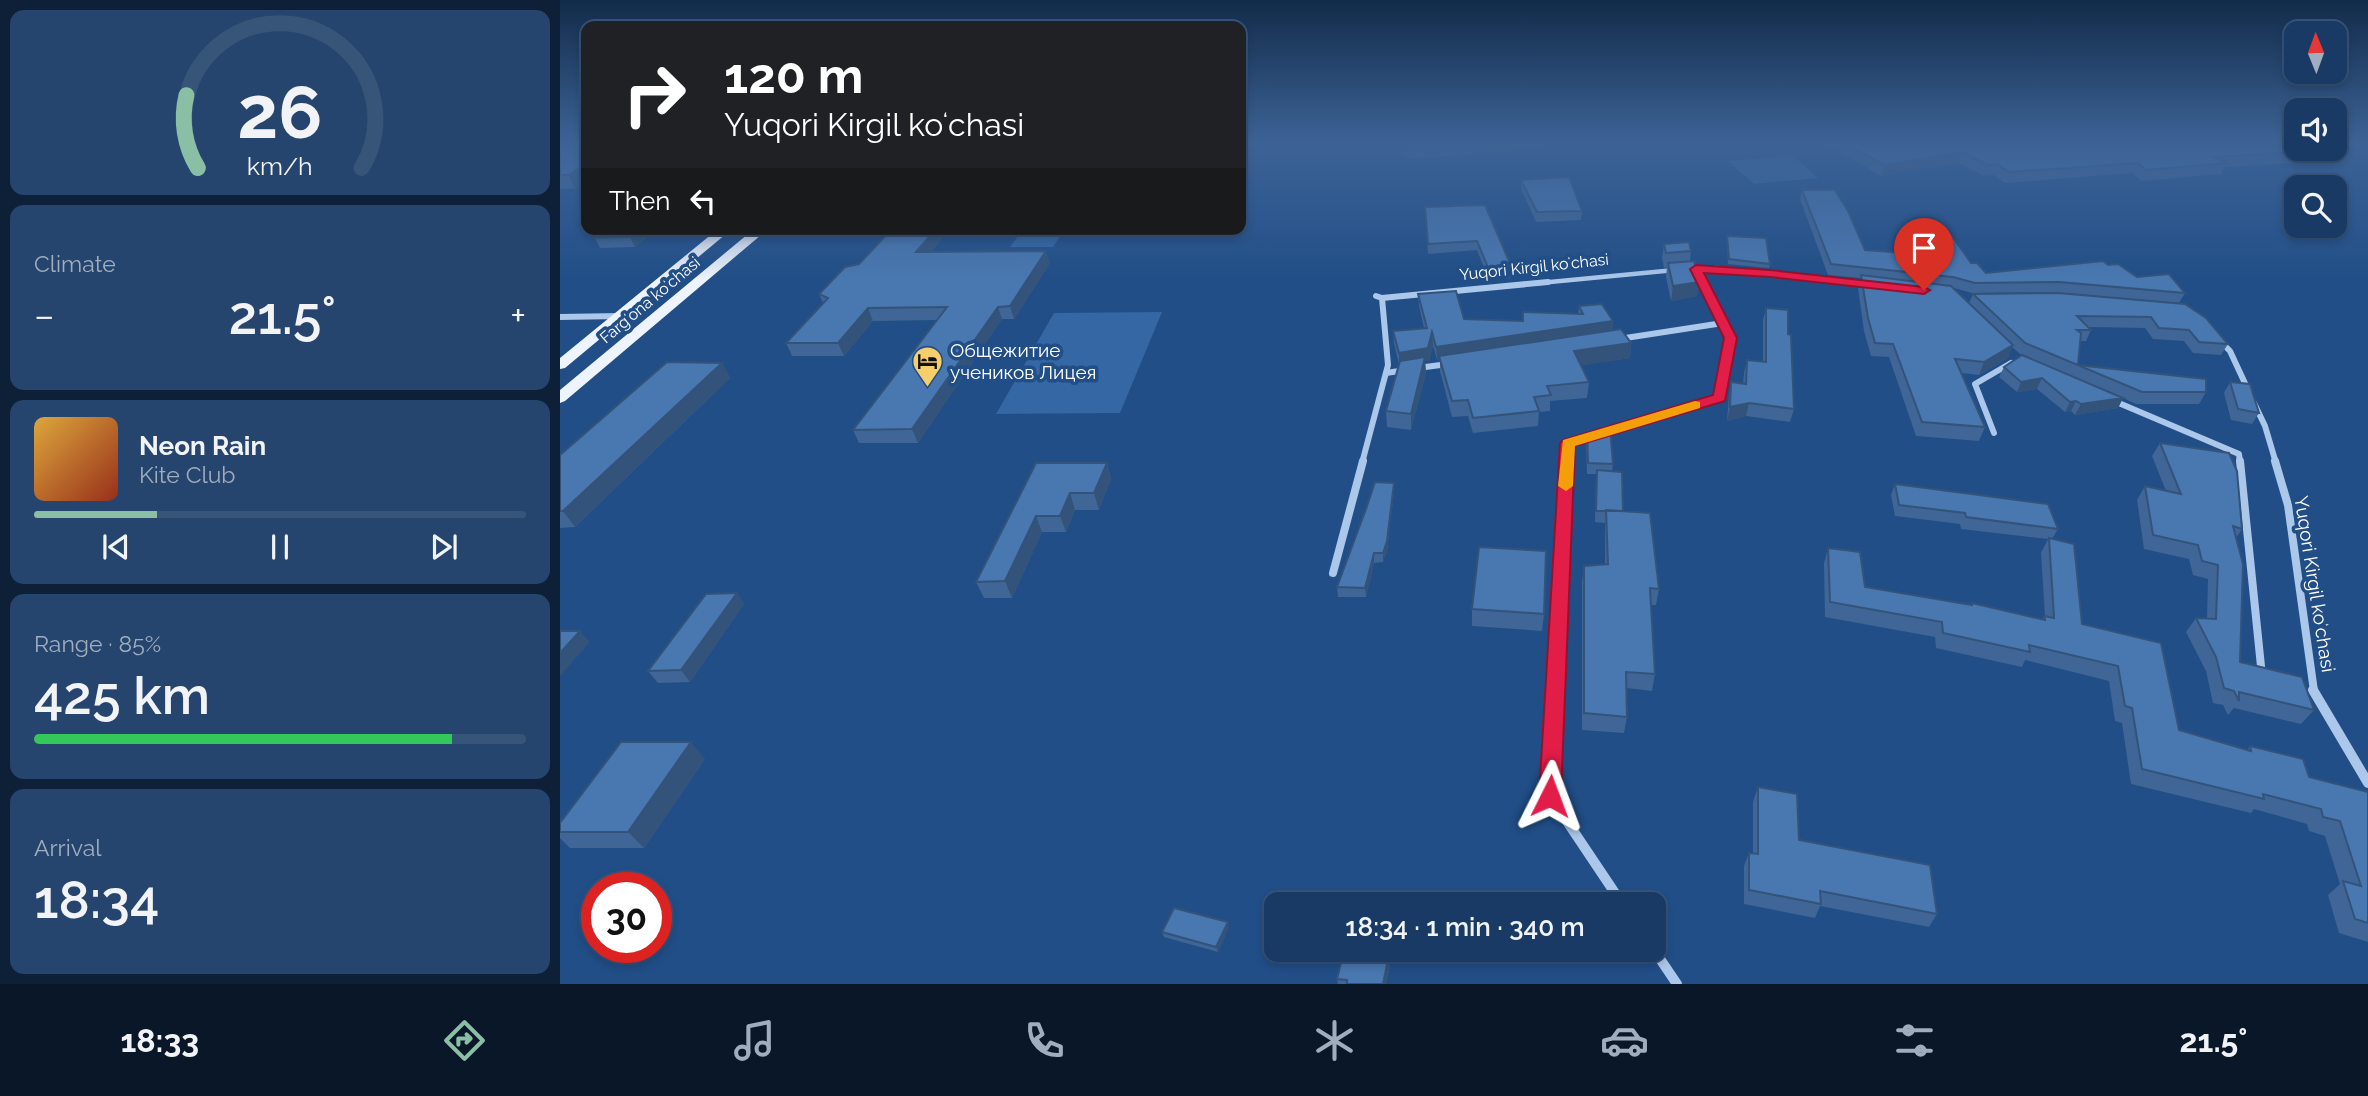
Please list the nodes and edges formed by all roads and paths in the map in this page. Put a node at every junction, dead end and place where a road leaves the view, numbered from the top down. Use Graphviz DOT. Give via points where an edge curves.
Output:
graph roads {
  1 [pos="719,235"];
  2 [pos="755,235"];
  3 [pos="1696,269"];
  4 [pos="1874,284"];
  5 [pos="620,316"];
  6 [pos="560,317"];
  7 [pos="1723,323"];
  8 [pos="2216,336"];
  9 [pos="1615,339"];
  10 [pos="2008,350"];
  11 [pos="1454,363"];
  12 [pos="560,365"];
  13 [pos="1386,373"];
  14 [pos="2104,396"];
  15 [pos="560,398"];
  16 [pos="1994,433"];
  17 [pos="1333,573"];
  18 [pos="2262,678"];
  19 [pos="2368,783"];
  20 [pos="1614,892"];
  21 [pos="1662,962"];
  22 [pos="1677,984"];
  1 -- 5 [label="main road, Fargʻona koʻchasi"];
  2 -- 15 [label="main road, Fargʻona koʻchasi"];
  3 -- 4 [label="street, Yuqori Kirgil koʻchasi"];
  3 -- 7 [label="street"];
  3 -- 13 [label="street, Yuqori Kirgil koʻchasi" via="1379,297"];
  5 -- 6 [label="street"];
  5 -- 12 [label="main road, Fargʻona koʻchasi"];
  7 -- 9 [label="street"];
  7 -- 20 [label="street" via="1731,338 1720,398 1568,443 1550,796"];
  8 -- 19 [label="street, Yuqori Kirgil koʻchasi" via="2230,351 2265,426 2288,505 2313,689"];
  10 -- 16 [label="street" via="2017,359 1975,384"];
  11 -- 13 [label="street"];
  13 -- 17 [label="street"];
  14 -- 18 [label="street" via="2239,453"];
  21 -- 22 [label="street"];
}
